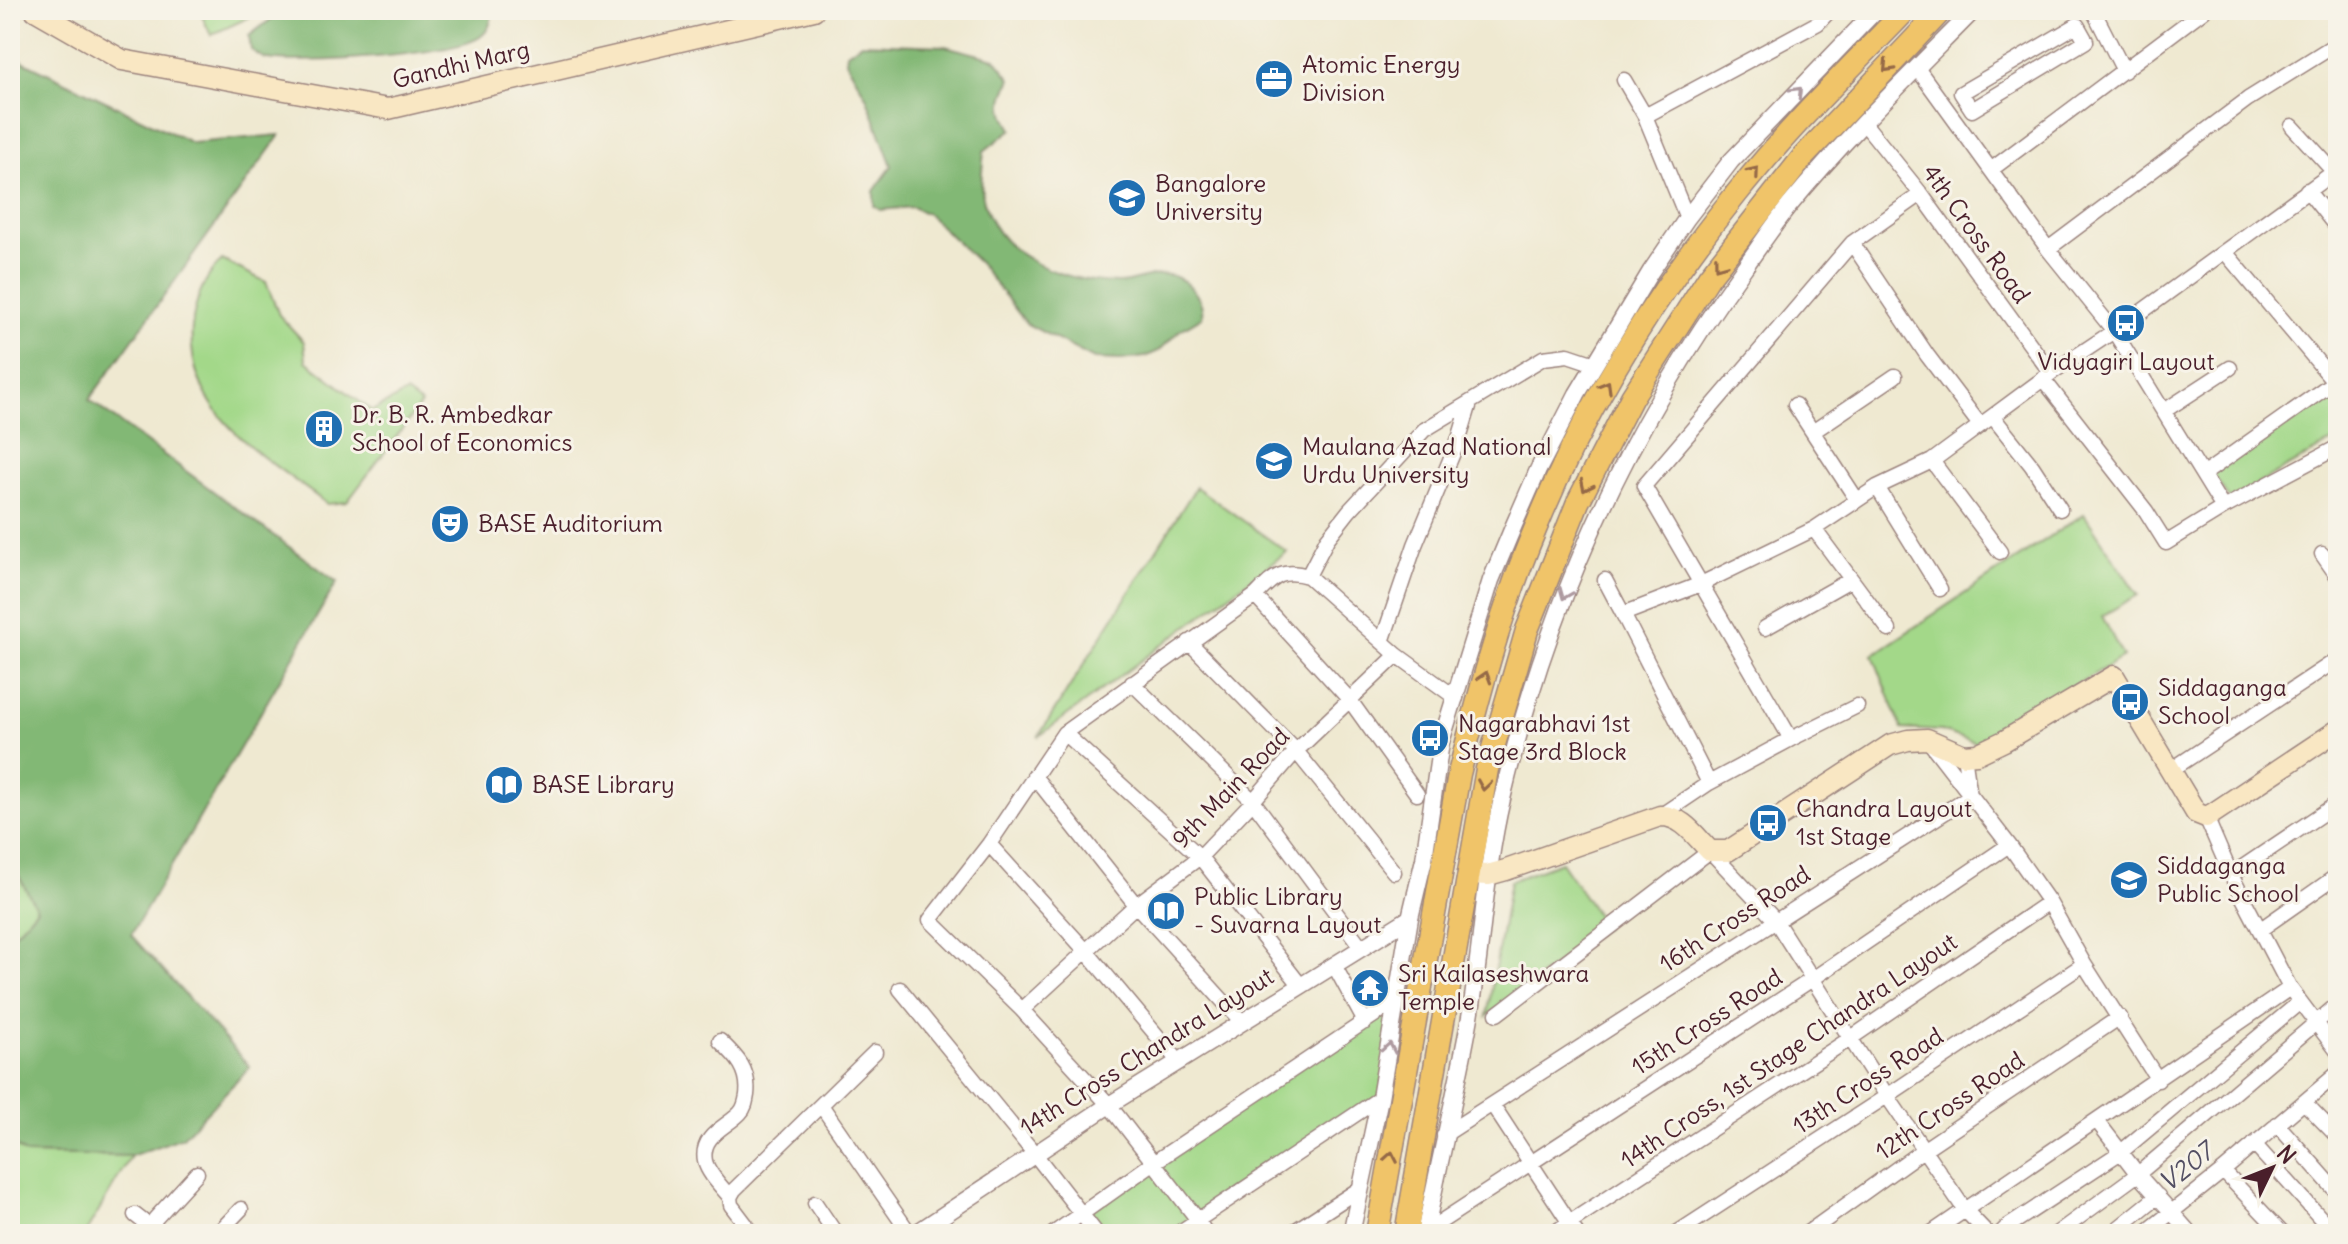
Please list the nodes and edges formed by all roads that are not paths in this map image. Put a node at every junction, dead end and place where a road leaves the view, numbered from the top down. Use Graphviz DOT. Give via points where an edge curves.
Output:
graph roads {
  1 [pos="35,10"];
  2 [pos="814,10"];
  3 [pos="1830,10"];
  4 [pos="1876,10"];
  5 [pos="1906,10"];
  6 [pos="1942,10"];
  7 [pos="1974,10"];
  8 [pos="2093,10"];
  9 [pos="2204,10"];
  10 [pos="2100,24"];
  11 [pos="2082,33"];
  12 [pos="2338,43"];
  13 [pos="1917,68"];
  14 [pos="2124,71"];
  15 [pos="1624,80"];
  16 [pos="1645,116"];
  17 [pos="1864,123"];
  18 [pos="2292,126"];
  19 [pos="1992,169"];
  20 [pos="2336,170"];
  21 [pos="2307,190"];
  22 [pos="1921,194"];
  23 [pos="1687,218"];
  24 [pos="2338,229"];
  25 [pos="1852,243"];
  26 [pos="2048,249"];
  27 [pos="2225,252"];
  28 [pos="2114,331"];
  29 [pos="1595,364"];
  30 [pos="2230,368"];
  31 [pos="1895,376"];
  32 [pos="2047,376"];
  33 [pos="2337,382"];
  34 [pos="1470,403"];
  35 [pos="1795,405"];
  36 [pos="2164,411"];
  37 [pos="1986,421"];
  38 [pos="1814,431"];
  39 [pos="2338,447"];
  40 [pos="1932,461"];
  41 [pos="2204,474"];
  42 [pos="1877,487"];
  43 [pos="1857,500"];
  44 [pos="2223,508"];
  45 [pos="2060,509"];
  46 [pos="1814,529"];
  47 [pos="2000,552"];
  48 [pos="2322,554"];
  49 [pos="1308,576"];
  50 [pos="2338,577"];
  51 [pos="1605,580"];
  52 [pos="1850,580"];
  53 [pos="1701,584"];
  54 [pos="1940,589"];
  55 [pos="1255,596"];
  56 [pos="1623,614"];
  57 [pos="1765,628"];
  58 [pos="1889,630"];
  59 [pos="1189,642"];
  60 [pos="1382,642"];
  61 [pos="1397,655"];
  62 [pos="2338,659"];
  63 [pos="1132,683"];
  64 [pos="1456,698"];
  65 [pos="1349,699"];
  66 [pos="1857,706"];
  67 [pos="2338,730"];
  68 [pos="1064,733"];
  69 [pos="1791,739"];
  70 [pos="1927,739"];
  71 [pos="1296,751"];
  72 [pos="1964,755"];
  73 [pos="2171,770"];
  74 [pos="1034,776"];
  75 [pos="1709,783"];
  76 [pos="1417,794"];
  77 [pos="1970,796"];
  78 [pos="1253,801"];
  79 [pos="2338,803"];
  80 [pos="1660,816"];
  81 [pos="2206,817"];
  82 [pos="989,844"];
  83 [pos="2009,845"];
  84 [pos="1710,851"];
  85 [pos="1200,857"];
  86 [pos="1434,860"];
  87 [pos="1394,872"];
  88 [pos="1478,874"];
  89 [pos="2231,875"];
  90 [pos="2338,875"];
  91 [pos="2049,902"];
  92 [pos="1136,905"];
  93 [pos="1410,918"];
  94 [pos="1775,920"];
  95 [pos="2261,929"];
  96 [pos="1362,948"];
  97 [pos="1086,951"];
  98 [pos="2084,964"];
  99 [pos="1334,965"];
  100 [pos="1811,980"];
  101 [pos="1301,986"];
  102 [pos="2290,988"];
  103 [pos="900,989"];
  104 [pos="1397,1000"];
  105 [pos="2300,1002"];
  106 [pos="2338,1004"];
  107 [pos="1022,1010"];
  108 [pos="1497,1014"];
  109 [pos="2120,1017"];
  110 [pos="1242,1022"];
  111 [pos="1365,1022"];
  112 [pos="2316,1023"];
  113 [pos="1851,1038"];
  114 [pos="720,1041"];
  115 [pos="875,1052"];
  116 [pos="2338,1052"];
  117 [pos="1179,1062"];
  118 [pos="2336,1075"];
  119 [pos="2158,1080"];
  120 [pos="1887,1096"];
  121 [pos="1380,1098"];
  122 [pos="2304,1102"];
  123 [pos="1492,1104"];
  124 [pos="821,1105"];
  125 [pos="1109,1105"];
  126 [pos="2097,1121"];
  127 [pos="2277,1124"];
  128 [pos="1444,1135"];
  129 [pos="2338,1137"];
  130 [pos="2254,1144"];
  131 [pos="1923,1150"];
  132 [pos="2121,1152"];
  133 [pos="1034,1153"];
  134 [pos="1153,1163"];
  135 [pos="1532,1163"];
  136 [pos="2223,1171"];
  137 [pos="197,1173"];
  138 [pos="2138,1174"];
  139 [pos="1361,1188"];
  140 [pos="2338,1193"];
  141 [pos="730,1197"];
  142 [pos="2164,1202"];
  143 [pos="815,1203"];
  144 [pos="241,1209"];
  145 [pos="1965,1210"];
  146 [pos="1083,1214"];
  147 [pos="135,1215"];
  148 [pos="1198,1220"];
  149 [pos="1574,1229"];
  150 [pos="155,1232"];
  151 [pos="1419,1233"];
  152 [pos="217,1234"];
  153 [pos="753,1234"];
  154 [pos="836,1234"];
  155 [pos="913,1234"];
  156 [pos="1053,1234"];
  157 [pos="1097,1234"];
  158 [pos="1177,1234"];
  159 [pos="1206,1234"];
  160 [pos="1290,1234"];
  161 [pos="1351,1234"];
  162 [pos="1377,1234"];
  163 [pos="1552,1234"];
  164 [pos="1675,1234"];
  165 [pos="1806,1234"];
  166 [pos="1930,1234"];
  167 [pos="1988,1234"];
  168 [pos="2000,1234"];
  169 [pos="2056,1234"];
  170 [pos="2111,1234"];
  171 [pos="2144,1234"];
  172 [pos="2191,1234"];
  173 [pos="2283,1234"];
  174 [pos="2335,1234"];
  1 -- 2 [label="main road, Gandhi Marg" via="122,60 388,109"];
  3 -- 16 [label="street" via="1818,23"];
  23 -- 4 [label="street, one-way" via="1731,161"];
  86 -- 5 [label="highway, one-way" via="1517,575 1595,405 1669,283 1737,192"];
  6 -- 88 [label="highway, one-way" via="1804,156 1749,223 1665,342 1625,411 1578,502 1527,630 1487,769"];
  7 -- 13 [label="street"];
  8 -- 10 [label="street"];
  9 -- 14 [label="street"];
  10 -- 11 [label="street"];
  10 -- 14 [label="street"];
  11 -- 11 [label="street" via="2077,25 1961,93 1972,110 2086,41"];
  12 -- 26 [label="street" via="2248,99"];
  13 -- 17 [label="street"];
  13 -- 19 [label="street"];
  14 -- 19 [label="street"];
  15 -- 16 [label="street"];
  16 -- 23 [label="street"];
  17 -- 22 [label="street, 4th Cross Road"];
  17 -- 88 [label="street, one-way" via="1788,207 1702,326 1615,481 1551,629"];
  18 -- 20 [label="street"];
  19 -- 26 [label="street"];
  20 -- 21 [label="street"];
  21 -- 24 [label="street"];
  21 -- 27 [label="street"];
  22 -- 25 [label="street"];
  22 -- 32 [label="street, 4th Cross Road"];
  23 -- 29 [label="street"];
  25 -- 37 [label="street" via="1927,355"];
  25 -- 53 [label="street" via="1644,486"];
  26 -- 28 [label="street"];
  27 -- 28 [label="street"];
  27 -- 33 [label="street"];
  28 -- 32 [label="street"];
  28 -- 36 [label="street"];
  29 -- 34 [label="street" via="1568,355 1543,358"];
  29 -- 64 [label="street" via="1538,470 1491,580"];
  30 -- 36 [label="street"];
  31 -- 38 [label="street"];
  32 -- 37 [label="street"];
  32 -- 44 [label="street, 4th Cross Road" via="2166,543"];
  33 -- 41 [label="street"];
  34 -- 49 [label="street" via="1424,430 1335,529"];
  34 -- 60 [label="street"];
  35 -- 38 [label="street"];
  36 -- 41 [label="street"];
  37 -- 40 [label="street"];
  37 -- 45 [label="street" via="2032,466"];
  38 -- 43 [label="street"];
  39 -- 44 [label="street"];
  40 -- 42 [label="street"];
  40 -- 47 [label="street"];
  41 -- 44 [label="street"];
  42 -- 43 [label="street"];
  42 -- 54 [label="street"];
  43 -- 46 [label="street"];
  46 -- 52 [label="street"];
  46 -- 53 [label="street"];
  48 -- 50 [label="street"];
  49 -- 55 [label="street" via="1289,571 1277,575"];
  49 -- 60 [label="street"];
  51 -- 56 [label="street"];
  52 -- 57 [label="street"];
  52 -- 58 [label="street"];
  53 -- 56 [label="street"];
  53 -- 69 [label="street"];
  55 -- 59 [label="street"];
  55 -- 65 [label="street"];
  56 -- 75 [label="street"];
  59 -- 63 [label="street"];
  59 -- 71 [label="street"];
  60 -- 61 [label="street"];
  61 -- 64 [label="street"];
  61 -- 65 [label="street, 9th Main Road"];
  62 -- 73 [label="street"];
  63 -- 68 [label="street"];
  63 -- 78 [label="street"];
  64 -- 86 [label="street" via="1441,742"];
  65 -- 71 [label="street, 9th Main Road"];
  65 -- 76 [label="street"];
  66 -- 69 [label="street"];
  67 -- 81 [label="main road"];
  68 -- 74 [label="street"];
  68 -- 85 [label="street"];
  69 -- 75 [label="street"];
  70 -- 72 [label="main road"];
  70 -- 77 [label="street"];
  70 -- 84 [label="main road" via="1890,745 1728,851"];
  71 -- 78 [label="street, 9th Main Road"];
  71 -- 87 [label="street"];
  72 -- 73 [label="main road" via="1987,750 2114,676"];
  72 -- 77 [label="street"];
  73 -- 81 [label="main road" via="2196,813"];
  74 -- 82 [label="street"];
  74 -- 92 [label="street"];
  75 -- 80 [label="street"];
  77 -- 83 [label="street"];
  77 -- 94 [label="street, 16th Cross Road"];
  78 -- 85 [label="street, 9th Main Road"];
  78 -- 96 [label="street"];
  79 -- 89 [label="street"];
  80 -- 84 [label="main road" via="1679,819"];
  80 -- 88 [label="main road"];
  81 -- 89 [label="street"];
  82 -- 97 [label="street"];
  82 -- 107 [label="street" via="930,920"];
  83 -- 91 [label="street"];
  83 -- 100 [label="street, 15th Cross Road"];
  84 -- 94 [label="street"];
  84 -- 108 [label="street"];
  85 -- 92 [label="street, 9th Main Road"];
  85 -- 101 [label="street"];
  86 -- 93 [label="street"];
  162 -- 86 [label="highway, one-way"];
  88 -- 128 [label="street" via="1486,912"];
  88 -- 151 [label="highway"];
  89 -- 95 [label="street"];
  90 -- 95 [label="street"];
  91 -- 98 [label="street"];
  91 -- 113 [label="street, 14th Cross, 1st Stage Chandra Layout"];
  92 -- 97 [label="street, 9th Main Road"];
  92 -- 110 [label="street"];
  93 -- 96 [label="street, 14th Cross Chandra Layout"];
  93 -- 104 [label="street"];
  94 -- 100 [label="street"];
  94 -- 123 [label="street, 16th Cross Road"];
  95 -- 102 [label="street"];
  96 -- 99 [label="street, 14th Cross Chandra Layout"];
  97 -- 107 [label="street, 9th Main Road"];
  97 -- 117 [label="street"];
  98 -- 109 [label="street"];
  98 -- 120 [label="street, 13th Cross Road"];
  99 -- 101 [label="street, 14th Cross Chandra Layout"];
  99 -- 111 [label="street"];
  100 -- 113 [label="street"];
  100 -- 135 [label="street, 15th Cross Road"];
  101 -- 110 [label="street, 14th Cross Chandra Layout"];
  102 -- 105 [label="street"];
  102 -- 119 [label="street"];
  103 -- 133 [label="street"];
  104 -- 111 [label="street"];
  121 -- 104 [label="street, one-way"];
  105 -- 112 [label="street"];
  105 -- 132 [label="street"];
  106 -- 112 [label="street"];
  107 -- 125 [label="street"];
  109 -- 119 [label="street"];
  109 -- 131 [label="street, 12th Cross Road"];
  110 -- 117 [label="street, 14th Cross Chandra Layout"];
  111 -- 134 [label="street"];
  112 -- 116 [label="street"];
  112 -- 138 [label="street"];
  113 -- 120 [label="street"];
  113 -- 149 [label="street, 14th Cross, 1st Stage Chandra Layout"];
  114 -- 141 [label="street" via="738,1059 748,1086 742,1112 709,1139 704,1152 709,1170"];
  115 -- 124 [label="street"];
  117 -- 125 [label="street, 14th Cross Chandra Layout"];
  118 -- 122 [label="street"];
  119 -- 126 [label="street"];
  120 -- 131 [label="street"];
  120 -- 164 [label="street, 13th Cross Road"];
  121 -- 139 [label="street"];
  121 -- 148 [label="street"];
  122 -- 127 [label="street"];
  122 -- 129 [label="street"];
  123 -- 128 [label="street, 16th Cross Road"];
  123 -- 135 [label="street"];
  124 -- 141 [label="street"];
  124 -- 155 [label="street"];
  125 -- 133 [label="street, 14th Cross Chandra Layout"];
  125 -- 134 [label="street"];
  126 -- 132 [label="street"];
  126 -- 145 [label="street"];
  127 -- 130 [label="street"];
  127 -- 140 [label="street"];
  128 -- 151 [label="street"];
  130 -- 136 [label="street"];
  130 -- 174 [label="street"];
  131 -- 145 [label="street"];
  131 -- 165 [label="street, 12th Cross Road"];
  132 -- 138 [label="street"];
  132 -- 168 [label="street"];
  133 -- 146 [label="street"];
  133 -- 155 [label="street, 14th Cross Chandra Layout"];
  134 -- 146 [label="street"];
  134 -- 148 [label="street"];
  135 -- 149 [label="street"];
  135 -- 151 [label="street, 15th Cross Road"];
  136 -- 142 [label="street"];
  136 -- 173 [label="street"];
  137 -- 150 [label="street" via="155,1219"];
  138 -- 142 [label="street"];
  138 -- 169 [label="street"];
  139 -- 160 [label="street"];
  139 -- 161 [label="street"];
  141 -- 153 [label="street"];
  142 -- 170 [label="street"];
  142 -- 171 [label="street"];
  142 -- 172 [label="street"];
  143 -- 154 [label="street"];
  144 -- 152 [label="street"];
  145 -- 166 [label="street"];
  145 -- 167 [label="street"];
  146 -- 156 [label="street"];
  146 -- 157 [label="street"];
  147 -- 150 [label="street"];
  148 -- 158 [label="street"];
  148 -- 159 [label="street"];
  149 -- 163 [label="street, 14th Cross, 1st Stage Chandra Layout"];
}
